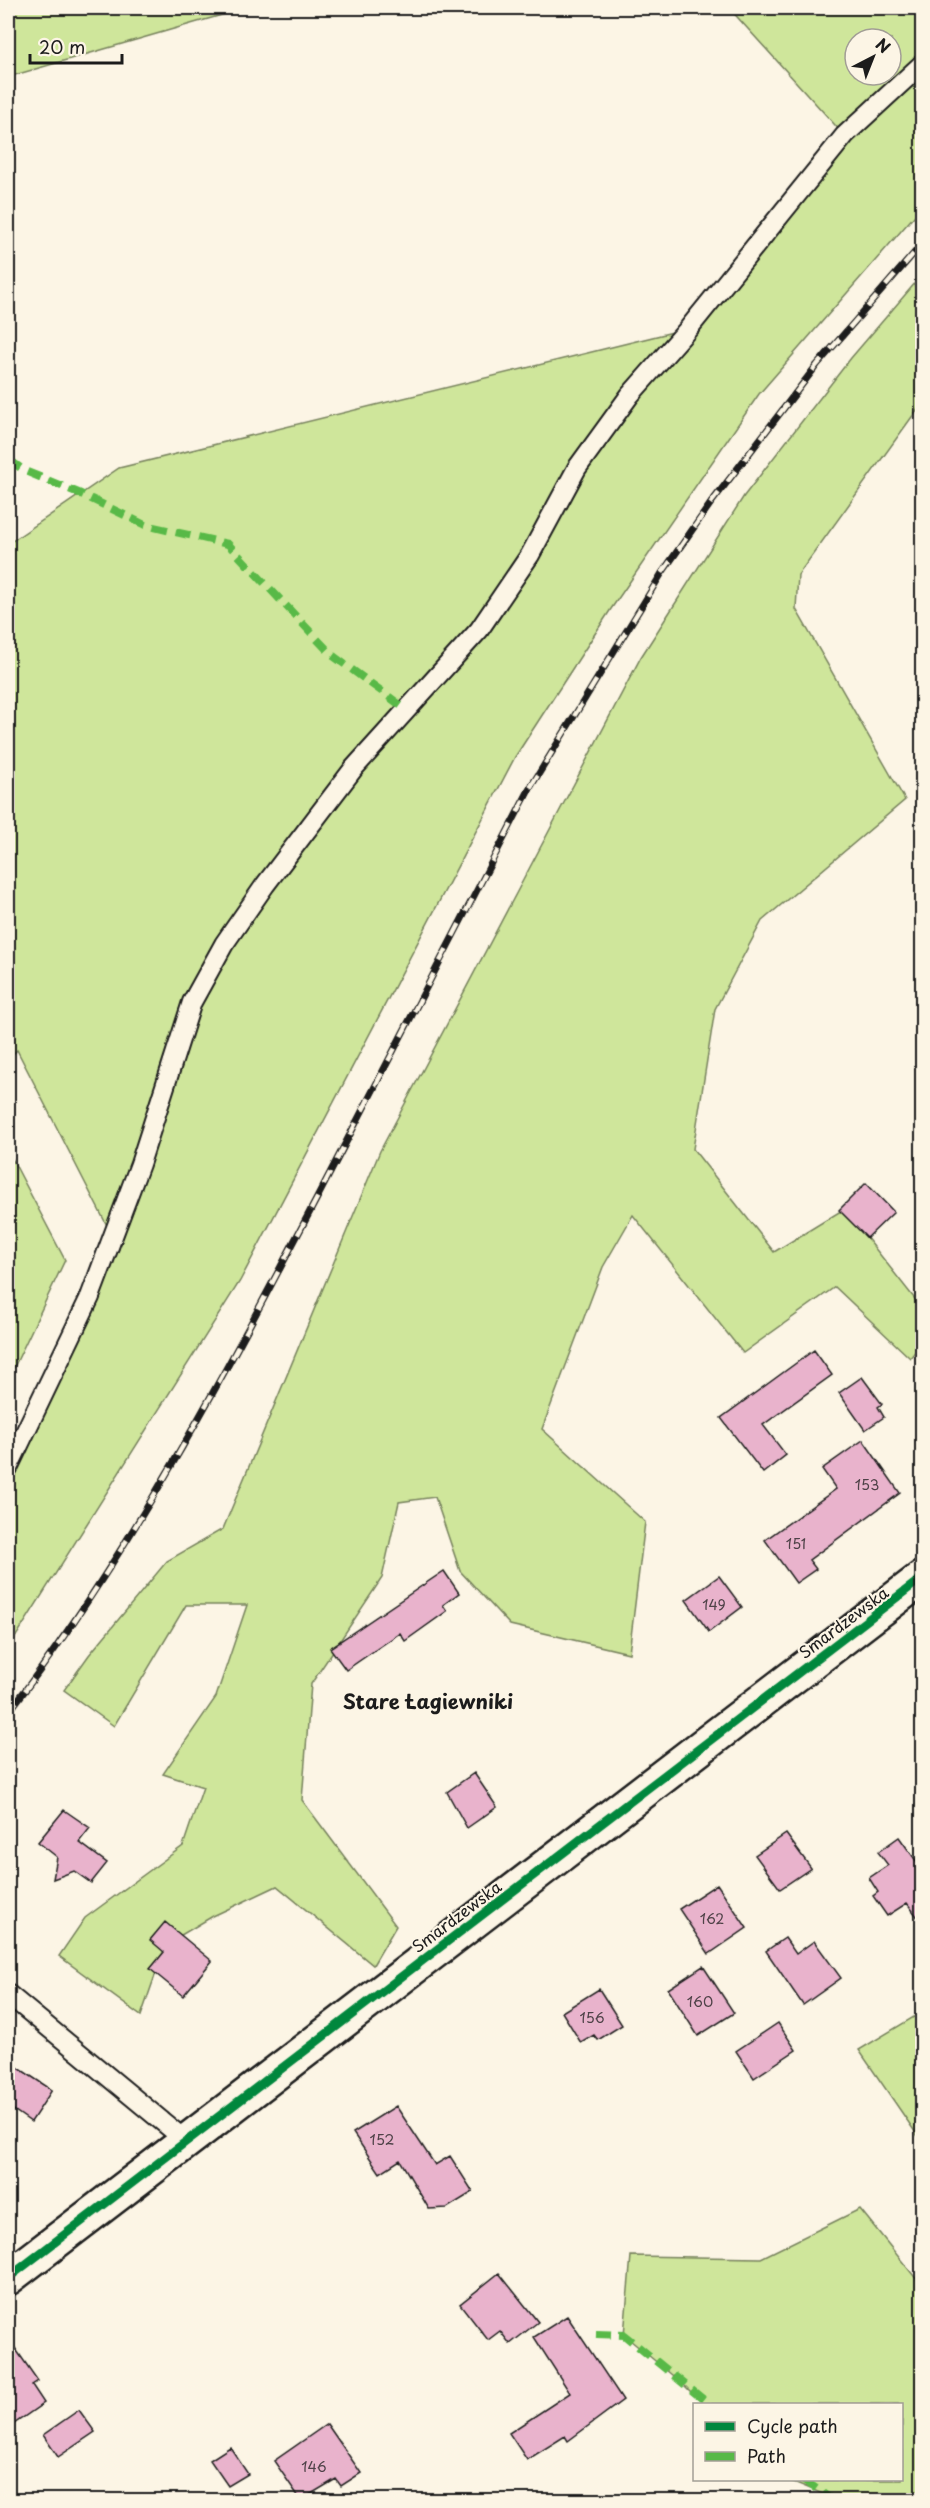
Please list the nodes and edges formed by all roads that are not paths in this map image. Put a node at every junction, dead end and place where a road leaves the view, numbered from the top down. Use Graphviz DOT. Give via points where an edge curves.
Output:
graph roads {
  1 [pos="922,64"];
  2 [pos="8,1468"];
  3 [pos="922,1578"];
  4 [pos="8,1994"];
  5 [pos="186,2141"];
  6 [pos="8,2278"];
  1 -- 2 [label="lane" via="845,135 630,395 577,468 530,555 479,630 354,768 224,944 192,1002 140,1164 90,1296"];
  3 -- 5 [label="street, Smardzewska"];
  4 -- 5 [label="lane"];
  5 -- 6 [label="street, Smardzewska"];
}
